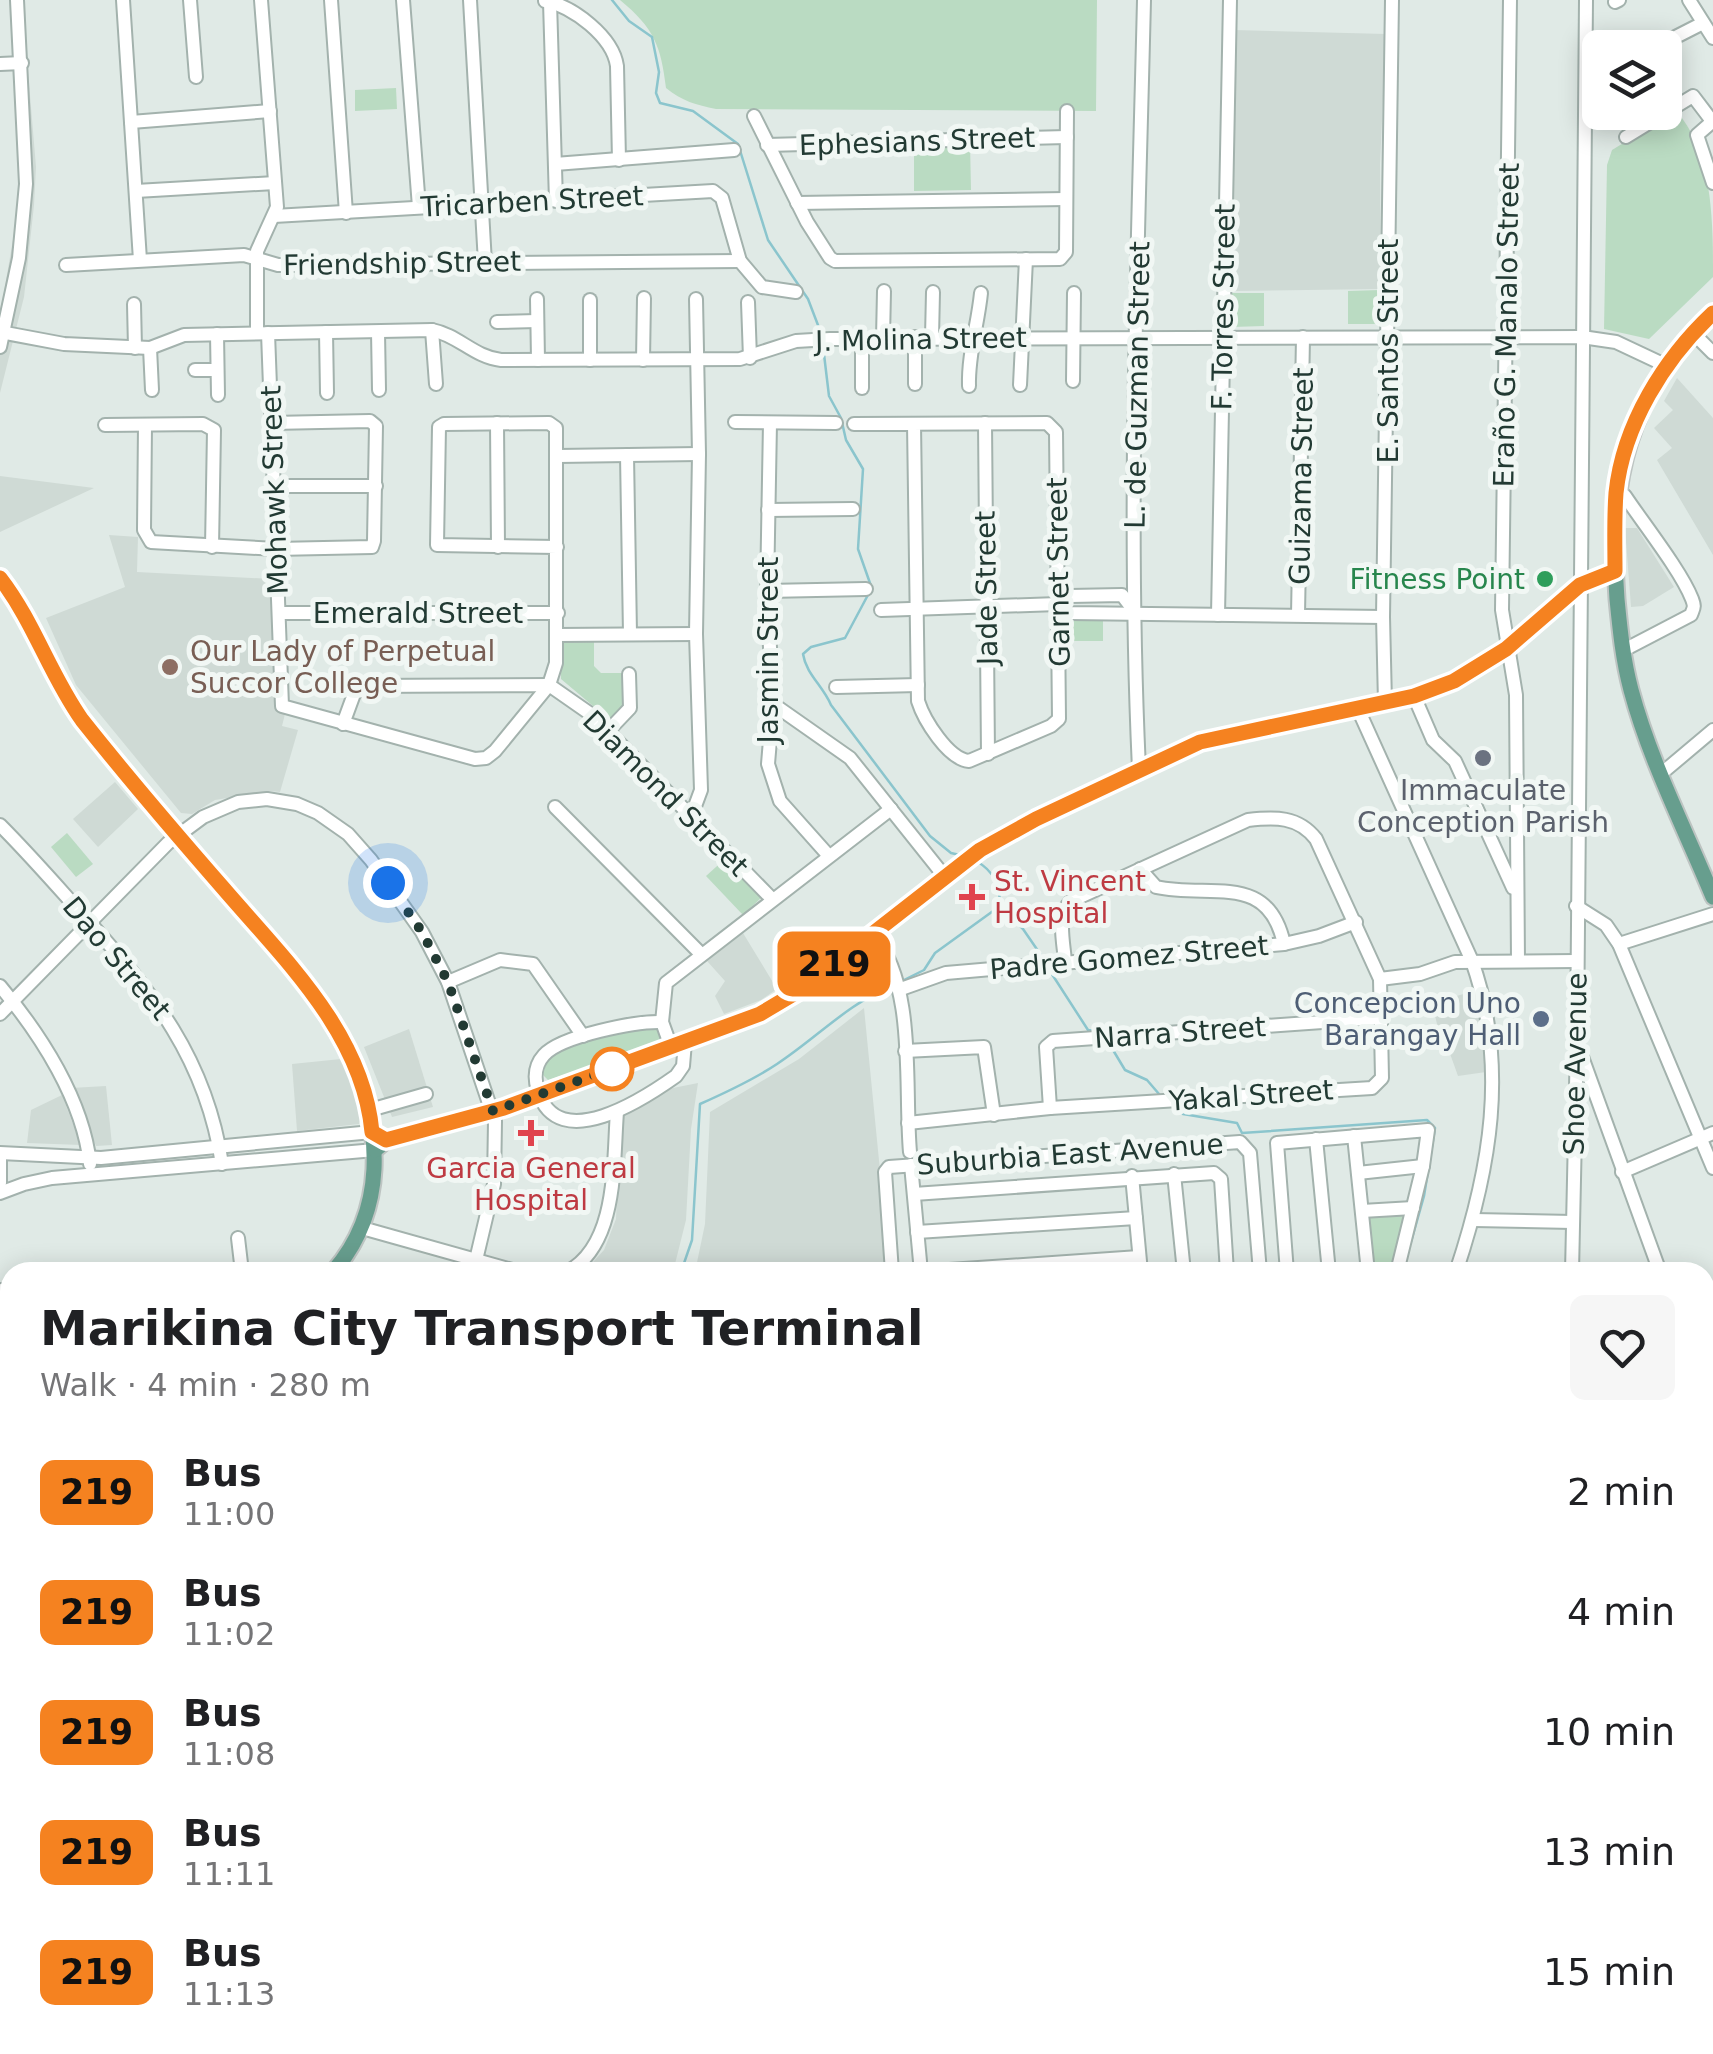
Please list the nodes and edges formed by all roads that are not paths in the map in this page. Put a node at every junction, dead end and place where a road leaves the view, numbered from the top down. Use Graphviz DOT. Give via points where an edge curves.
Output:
graph roads {
  1 [pos="17,0"];
  2 [pos="123,0"];
  3 [pos="190,0"];
  4 [pos="261,0"];
  5 [pos="331,0"];
  6 [pos="403,0"];
  7 [pos="470,0"];
  8 [pos="1144,0"];
  9 [pos="1230,0"];
  10 [pos="1392,0"];
  11 [pos="1510,0"];
  12 [pos="1586,0"];
  13 [pos="1689,0"];
  14 [pos="546,1"];
  15 [pos="1702,22"];
  16 [pos="1586,30"];
  17 [pos="1682,33"];
  18 [pos="1713,38"];
  19 [pos="22,63"];
  20 [pos="0,64"];
  21 [pos="196,77"];
  22 [pos="270,110"];
  23 [pos="1067,112"];
  24 [pos="754,116"];
  25 [pos="1713,121"];
  26 [pos="132,122"];
  27 [pos="1584,130"];
  28 [pos="1067,136"];
  29 [pos="1626,137"];
  30 [pos="767,144"];
  31 [pos="734,150"];
  32 [pos="619,160"];
  33 [pos="555,164"];
  34 [pos="275,183"];
  35 [pos="1713,183"];
  36 [pos="136,190"];
  37 [pos="1066,199"];
  38 [pos="556,201"];
  39 [pos="798,203"];
  40 [pos="482,204"];
  41 [pos="419,207"];
  42 [pos="346,212"];
  43 [pos="274,216"];
  44 [pos="140,260"];
  45 [pos="256,260"];
  46 [pos="740,260"];
  47 [pos="1026,260"];
  48 [pos="485,263"];
  49 [pos="66,265"];
  50 [pos="884,291"];
  51 [pos="796,292"];
  52 [pos="933,292"];
  53 [pos="981,293"];
  54 [pos="1074,293"];
  55 [pos="644,298"];
  56 [pos="696,299"];
  57 [pos="537,300"];
  58 [pos="590,300"];
  59 [pos="748,302"];
  60 [pos="134,304"];
  61 [pos="1713,313"];
  62 [pos="537,321"];
  63 [pos="497,322"];
  64 [pos="432,330"];
  65 [pos="326,332"];
  66 [pos="378,332"];
  67 [pos="263,333"];
  68 [pos="1693,333"];
  69 [pos="218,334"];
  70 [pos="1389,336"];
  71 [pos="1507,336"];
  72 [pos="1582,336"];
  73 [pos="1,337"];
  74 [pos="915,337"];
  75 [pos="932,337"];
  76 [pos="975,337"];
  77 [pos="1303,337"];
  78 [pos="862,338"];
  79 [pos="883,338"];
  80 [pos="1024,338"];
  81 [pos="1074,338"];
  82 [pos="1222,338"];
  83 [pos="1136,339"];
  84 [pos="142,348"];
  85 [pos="1713,354"];
  86 [pos="750,358"];
  87 [pos="697,359"];
  88 [pos="538,360"];
  89 [pos="590,360"];
  90 [pos="644,360"];
  91 [pos="1668,366"];
  92 [pos="195,370"];
  93 [pos="217,370"];
  94 [pos="1074,381"];
  95 [pos="436,384"];
  96 [pos="914,384"];
  97 [pos="1020,385"];
  98 [pos="969,386"];
  99 [pos="862,388"];
  100 [pos="152,390"];
  101 [pos="379,390"];
  102 [pos="327,393"];
  103 [pos="218,395"];
  104 [pos="735,422"];
  105 [pos="272,423"];
  106 [pos="497,423"];
  107 [pos="770,423"];
  108 [pos="836,423"];
  109 [pos="985,423"];
  110 [pos="145,424"];
  111 [pos="854,424"];
  112 [pos="914,424"];
  113 [pos="105,425"];
  114 [pos="699,454"];
  115 [pos="628,455"];
  116 [pos="558,456"];
  117 [pos="273,486"];
  118 [pos="376,486"];
  119 [pos="1616,490"];
  120 [pos="853,509"];
  121 [pos="768,510"];
  122 [pos="212,547"];
  123 [pos="557,547"];
  124 [pos="498,548"];
  125 [pos="276,549"];
  126 [pos="1615,571"];
  127 [pos="0,578"];
  128 [pos="1580,585"];
  129 [pos="866,589"];
  130 [pos="768,591"];
  131 [pos="1058,604"];
  132 [pos="986,608"];
  133 [pos="917,609"];
  134 [pos="882,610"];
  135 [pos="1134,612"];
  136 [pos="279,613"];
  137 [pos="558,614"];
  138 [pos="1218,614"];
  139 [pos="1298,615"];
  140 [pos="1383,618"];
  141 [pos="630,634"];
  142 [pos="696,634"];
  143 [pos="557,635"];
  144 [pos="1506,649"];
  145 [pos="1622,651"];
  146 [pos="628,674"];
  147 [pos="549,685"];
  148 [pos="918,685"];
  149 [pos="836,687"];
  150 [pos="1414,696"];
  151 [pos="1385,703"];
  152 [pos="773,704"];
  153 [pos="1358,709"];
  154 [pos="342,724"];
  155 [pos="1713,730"];
  156 [pos="608,731"];
  157 [pos="988,754"];
  158 [pos="1139,769"];
  159 [pos="1662,774"];
  160 [pos="555,807"];
  161 [pos="891,809"];
  162 [pos="691,818"];
  163 [pos="0,825"];
  164 [pos="178,834"];
  165 [pos="829,856"];
  166 [pos="1140,869"];
  167 [pos="945,876"];
  168 [pos="1516,894"];
  169 [pos="1713,897"];
  170 [pos="772,899"];
  171 [pos="1576,906"];
  172 [pos="1713,914"];
  173 [pos="1356,922"];
  174 [pos="92,924"];
  175 [pos="873,933"];
  176 [pos="1284,944"];
  177 [pos="1619,944"];
  178 [pos="701,954"];
  179 [pos="1472,961"];
  180 [pos="1518,961"];
  181 [pos="1576,961"];
  182 [pos="1066,962"];
  183 [pos="1380,979"];
  184 [pos="448,982"];
  185 [pos="899,984"];
  186 [pos="0,986"];
  187 [pos="13,1002"];
  188 [pos="0,1014"];
  189 [pos="1378,1018"];
  190 [pos="662,1022"];
  191 [pos="583,1036"];
  192 [pos="1577,1040"];
  193 [pos="678,1045"];
  194 [pos="905,1051"];
  195 [pos="426,1094"];
  196 [pos="539,1095"];
  197 [pos="1050,1108"];
  198 [pos="370,1110"];
  199 [pos="493,1111"];
  200 [pos="617,1112"];
  201 [pos="994,1114"];
  202 [pos="908,1123"];
  203 [pos="1354,1136"];
  204 [pos="1706,1136"];
  205 [pos="1316,1139"];
  206 [pos="378,1140"];
  207 [pos="220,1147"];
  208 [pos="0,1155"];
  209 [pos="911,1158"];
  210 [pos="90,1159"];
  211 [pos="222,1164"];
  212 [pos="1424,1166"];
  213 [pos="1713,1168"];
  214 [pos="1622,1172"];
  215 [pos="1358,1173"];
  216 [pos="1174,1174"];
  217 [pos="91,1175"];
  218 [pos="1132,1176"];
  219 [pos="0,1183"];
  220 [pos="0,1193"];
  221 [pos="914,1194"];
  222 [pos="1413,1208"];
  223 [pos="1362,1211"];
  224 [pos="1136,1218"];
  225 [pos="1474,1220"];
  226 [pos="1572,1222"];
  227 [pos="362,1228"];
  228 [pos="917,1232"];
  229 [pos="238,1238"];
  230 [pos="1140,1257"];
  231 [pos="476,1260"];
  232 [pos="241,1262"];
  233 [pos="340,1262"];
  234 [pos="483,1262"];
  235 [pos="581,1262"];
  236 [pos="891,1262"];
  237 [pos="919,1262"];
  238 [pos="1067,1262"];
  239 [pos="1140,1262"];
  240 [pos="1183,1262"];
  241 [pos="1225,1262"];
  242 [pos="1259,1262"];
  243 [pos="1286,1262"];
  244 [pos="1328,1262"];
  245 [pos="1367,1262"];
  246 [pos="1399,1262"];
  247 [pos="1459,1262"];
  248 [pos="1572,1262"];
  249 [pos="1656,1262"];
  1 -- 19 [label="street"];
  2 -- 26 [label="street"];
  3 -- 21 [label="street"];
  4 -- 22 [label="street"];
  5 -- 42 [label="street"];
  6 -- 41 [label="street"];
  7 -- 40 [label="street"];
  8 -- 83 [label="street, L. de Guzman Street"];
  9 -- 82 [label="street, F. Torres Street"];
  10 -- 70 [label="street, E. Santos Street"];
  11 -- 71 [label="street, Eraño G. Manalo Street"];
  12 -- 16 [label="street, Shoe Avenue"];
  13 -- 15 [label="street"];
  14 -- 32 [label="street" via="568,8 614,52"];
  14 -- 33 [label="street"];
  15 -- 17 [label="street"];
  15 -- 18 [label="street"];
  19 -- 20 [label="street"];
  19 -- 73 [label="street" via="25,200"];
  22 -- 26 [label="street"];
  22 -- 34 [label="street"];
  23 -- 28 [label="street"];
  24 -- 30 [label="street"];
  25 -- 29 [label="street" via="1692,96"];
  25 -- 35 [label="street" via="1698,132"];
  26 -- 36 [label="street"];
  27 -- 72 [label="street, Shoe Avenue"];
  28 -- 30 [label="street, Ephesians Street"];
  28 -- 37 [label="street"];
  30 -- 39 [label="street"];
  31 -- 32 [label="street"];
  32 -- 33 [label="street"];
  33 -- 38 [label="street"];
  34 -- 36 [label="street"];
  34 -- 43 [label="street"];
  36 -- 44 [label="street"];
  37 -- 39 [label="street"];
  37 -- 47 [label="street" via="1064,256"];
  38 -- 40 [label="street, Tricarben Street"];
  38 -- 46 [label="street, Tricarben Street" via="718,192"];
  39 -- 47 [label="street" via="835,261"];
  40 -- 41 [label="street, Tricarben Street"];
  40 -- 48 [label="street"];
  41 -- 42 [label="street, Tricarben Street"];
  42 -- 43 [label="street, Tricarben Street"];
  43 -- 45 [label="street"];
  44 -- 45 [label="street, Friendship Street"];
  44 -- 49 [label="street, Friendship Street"];
  45 -- 48 [label="street, Friendship Street" via="278,266"];
  45 -- 67 [label="street, Mohawk Street"];
  46 -- 48 [label="street, Friendship Street"];
  46 -- 51 [label="street" via="762,287"];
  47 -- 80 [label="street"];
  50 -- 79 [label="street"];
  52 -- 75 [label="street"];
  53 -- 76 [label="street"];
  54 -- 81 [label="street"];
  55 -- 90 [label="street"];
  56 -- 87 [label="street"];
  57 -- 62 [label="street"];
  58 -- 89 [label="street"];
  59 -- 86 [label="street"];
  60 -- 84 [label="street"];
  61 -- 68 [label="main road"];
  62 -- 63 [label="street"];
  62 -- 88 [label="street"];
  64 -- 66 [label="street, J. Molina Street"];
  64 -- 88 [label="street, J. Molina Street" via="488,359"];
  64 -- 95 [label="street"];
  65 -- 66 [label="street, J. Molina Street"];
  65 -- 67 [label="street, J. Molina Street"];
  65 -- 102 [label="street"];
  66 -- 101 [label="street"];
  67 -- 69 [label="street, J. Molina Street"];
  67 -- 105 [label="street, Mohawk Street"];
  68 -- 85 [label="street"];
  68 -- 91 [label="main road"];
  69 -- 84 [label="street, J. Molina Street" via="184,335"];
  69 -- 93 [label="street"];
  70 -- 71 [label="street, J. Molina Street"];
  70 -- 77 [label="street, J. Molina Street"];
  70 -- 140 [label="street, E. Santos Street"];
  71 -- 72 [label="street, J. Molina Street"];
  71 -- 144 [label="street, Eraño G. Manalo Street"];
  72 -- 91 [label="street, J. Molina Street" via="1616,342"];
  72 -- 128 [label="street, Shoe Avenue"];
  73 -- 84 [label="street, J. Molina Street"];
  74 -- 75 [label="street, J. Molina Street"];
  74 -- 79 [label="street, J. Molina Street"];
  74 -- 96 [label="street"];
  75 -- 76 [label="street, J. Molina Street"];
  76 -- 80 [label="street, J. Molina Street"];
  76 -- 98 [label="street"];
  77 -- 82 [label="street, J. Molina Street"];
  77 -- 139 [label="street, Guizama Street"];
  78 -- 79 [label="street, J. Molina Street"];
  78 -- 86 [label="street, J. Molina Street" via="796,341"];
  78 -- 99 [label="street"];
  80 -- 81 [label="street, J. Molina Street"];
  80 -- 97 [label="street"];
  81 -- 83 [label="street, J. Molina Street"];
  81 -- 94 [label="street"];
  82 -- 83 [label="street, J. Molina Street"];
  82 -- 138 [label="street, F. Torres Street"];
  83 -- 135 [label="street, L. de Guzman Street"];
  84 -- 100 [label="street"];
  86 -- 87 [label="street, J. Molina Street"];
  87 -- 90 [label="street, J. Molina Street"];
  87 -- 114 [label="street"];
  88 -- 89 [label="street, J. Molina Street"];
  89 -- 90 [label="street, J. Molina Street"];
  91 -- 119 [label="main road" via="1633,430"];
  92 -- 93 [label="street"];
  93 -- 103 [label="street"];
  104 -- 107 [label="street"];
  105 -- 117 [label="street, Mohawk Street"];
  105 -- 118 [label="street" via="374,424"];
  106 -- 116 [label="street" via="554,425"];
  106 -- 124 [label="street"];
  106 -- 124 [label="street" via="439,427 435,540 440,547"];
  107 -- 108 [label="street"];
  107 -- 121 [label="street, Jasmin Street"];
  109 -- 112 [label="street"];
  109 -- 131 [label="street, Garnet Street" via="1053,426 1056,432"];
  109 -- 132 [label="street, Jade Street"];
  110 -- 113 [label="street"];
  110 -- 122 [label="street" via="148,540"];
  110 -- 122 [label="street" via="203,424 214,430"];
  111 -- 112 [label="street"];
  112 -- 133 [label="street"];
  114 -- 115 [label="street"];
  114 -- 142 [label="street"];
  115 -- 116 [label="street"];
  115 -- 141 [label="street"];
  116 -- 123 [label="street"];
  117 -- 118 [label="street"];
  117 -- 125 [label="street, Mohawk Street"];
  118 -- 125 [label="street" via="372,547"];
  119 -- 126 [label="main road"];
  119 -- 145 [label="street" via="1694,608"];
  120 -- 121 [label="street"];
  121 -- 130 [label="street, Jasmin Street"];
  122 -- 125 [label="street"];
  123 -- 124 [label="street"];
  123 -- 137 [label="street"];
  125 -- 136 [label="street, Mohawk Street"];
  126 -- 128 [label="main road"];
  126 -- 145 [label="main road"];
  127 -- 164 [label="main road" via="76,712"];
  128 -- 144 [label="main road"];
  128 -- 171 [label="street, Shoe Avenue"];
  129 -- 130 [label="street"];
  130 -- 152 [label="street, Jasmin Street"];
  131 -- 132 [label="street"];
  131 -- 135 [label="street" via="1070,596 1122,596"];
  131 -- 157 [label="street, Garnet Street" via="1059,719"];
  132 -- 133 [label="street"];
  132 -- 157 [label="street, Jade Street"];
  133 -- 134 [label="street"];
  133 -- 148 [label="street"];
  135 -- 138 [label="street"];
  135 -- 158 [label="street, L. de Guzman Street"];
  136 -- 137 [label="street, Emerald Street"];
  136 -- 154 [label="street, Mohawk Street" via="282,706"];
  137 -- 143 [label="street"];
  138 -- 139 [label="street"];
  139 -- 140 [label="street"];
  140 -- 151 [label="street, E. Santos Street"];
  141 -- 142 [label="street"];
  141 -- 143 [label="street"];
  142 -- 162 [label="street" via="701,790"];
  143 -- 147 [label="street"];
  144 -- 150 [label="main road"];
  144 -- 168 [label="street, Eraño G. Manalo Street" via="1516,696"];
  145 -- 159 [label="main road"];
  146 -- 156 [label="street" via="630,708"];
  147 -- 154 [label="street" via="364,686"];
  147 -- 154 [label="street" via="486,758"];
  147 -- 156 [label="street, Diamond Street"];
  148 -- 149 [label="street"];
  148 -- 157 [label="street" via="920,708 954,756 969,761"];
  150 -- 151 [label="main road"];
  150 -- 168 [label="street" via="1434,740 1455,760"];
  151 -- 153 [label="main road"];
  152 -- 161 [label="street" via="850,758"];
  152 -- 165 [label="street, Jasmin Street" via="773,785"];
  153 -- 158 [label="main road" via="1218,737"];
  153 -- 179 [label="street"];
  155 -- 159 [label="street"];
  156 -- 162 [label="street, Diamond Street"];
  158 -- 167 [label="main road" via="980,850"];
  159 -- 169 [label="main road"];
  160 -- 178 [label="street"];
  161 -- 165 [label="street"];
  161 -- 167 [label="street"];
  162 -- 170 [label="street, Diamond Street"];
  163 -- 174 [label="street, Dao Street"];
  164 -- 174 [label="street"];
  164 -- 184 [label="street" via="238,802 282,800 318,812 371,860"];
  164 -- 198 [label="main road" via="326,1012"];
  165 -- 170 [label="street"];
  166 -- 173 [label="street" via="1248,820 1293,821 1310,830"];
  166 -- 176 [label="street" via="1156,887 1254,896 1277,920"];
  166 -- 182 [label="street" via="1064,907"];
  167 -- 175 [label="main road"];
  168 -- 180 [label="street, Eraño G. Manalo Street"];
  170 -- 178 [label="street"];
  171 -- 177 [label="street" via="1595,915"];
  171 -- 181 [label="street, Shoe Avenue"];
  172 -- 177 [label="street"];
  173 -- 176 [label="street, Padre Gomez Street"];
  173 -- 183 [label="street"];
  174 -- 187 [label="street"];
  174 -- 207 [label="street, Dao Street" via="177,1032"];
  175 -- 185 [label="street"];
  175 -- 193 [label="main road" via="773,1006"];
  176 -- 182 [label="street, Padre Gomez Street"];
  177 -- 204 [label="street"];
  178 -- 190 [label="street" via="666,984"];
  179 -- 180 [label="street"];
  179 -- 183 [label="street"];
  179 -- 225 [label="street" via="1491,1032 1494,1078"];
  180 -- 181 [label="street"];
  181 -- 192 [label="street, Shoe Avenue"];
  182 -- 185 [label="street, Padre Gomez Street"];
  183 -- 189 [label="street, Yakal Street"];
  184 -- 191 [label="street" via="500,960 530,963"];
  184 -- 199 [label="street"];
  185 -- 194 [label="street"];
  186 -- 187 [label="street"];
  187 -- 188 [label="street"];
  187 -- 210 [label="street" via="54,1066"];
  189 -- 197 [label="street, Narra Street" via="1053,1040 1046,1047"];
  189 -- 197 [label="street, Yakal Street" via="1382,1078 1372,1088"];
  190 -- 191 [label="street"];
  190 -- 193 [label="street"];
  191 -- 196 [label="street" via="546,1052 536,1066"];
  192 -- 214 [label="street"];
  192 -- 226 [label="street, Shoe Avenue"];
  193 -- 196 [label="main road"];
  193 -- 200 [label="street" via="683,1066 676,1076"];
  194 -- 201 [label="street" via="986,1048"];
  194 -- 202 [label="street"];
  195 -- 198 [label="street"];
  196 -- 199 [label="main road"];
  196 -- 200 [label="street" via="566,1120"];
  197 -- 201 [label="street, Yakal Street"];
  198 -- 206 [label="main road"];
  199 -- 206 [label="main road"];
  199 -- 231 [label="street" via="494,1184"];
  200 -- 235 [label="street" via="601,1232"];
  201 -- 202 [label="street, Yakal Street"];
  202 -- 209 [label="street"];
  203 -- 205 [label="street"];
  203 -- 212 [label="street" via="1428,1130"];
  203 -- 215 [label="street"];
  204 -- 213 [label="street"];
  204 -- 214 [label="street"];
  205 -- 243 [label="street" via="1280,1141 1276,1147"];
  205 -- 244 [label="street"];
  206 -- 207 [label="street"];
  206 -- 211 [label="street"];
  206 -- 227 [label="main road"];
  207 -- 210 [label="street"];
  207 -- 211 [label="street, Dao Street"];
  208 -- 210 [label="street"];
  208 -- 219 [label="street"];
  209 -- 221 [label="street"];
  209 -- 236 [label="street, Suburbia East Avenue" via="886,1169"];
  209 -- 242 [label="street, Suburbia East Avenue" via="1240,1142 1250,1153"];
  210 -- 217 [label="street"];
  211 -- 217 [label="street"];
  212 -- 215 [label="street"];
  212 -- 222 [label="street"];
  214 -- 249 [label="street"];
  215 -- 223 [label="street"];
  216 -- 218 [label="street"];
  216 -- 240 [label="street"];
  216 -- 241 [label="street" via="1219,1175"];
  217 -- 220 [label="street"];
  218 -- 221 [label="street"];
  218 -- 224 [label="street"];
  221 -- 228 [label="street"];
  222 -- 223 [label="street"];
  222 -- 246 [label="street"];
  223 -- 245 [label="street"];
  224 -- 228 [label="street"];
  224 -- 230 [label="street"];
  225 -- 226 [label="street"];
  225 -- 247 [label="street"];
  226 -- 248 [label="street, Shoe Avenue"];
  227 -- 231 [label="street"];
  227 -- 233 [label="main road"];
  228 -- 237 [label="street"];
  229 -- 232 [label="street"];
  230 -- 238 [label="street"];
  230 -- 239 [label="street"];
  231 -- 234 [label="street"];
}
